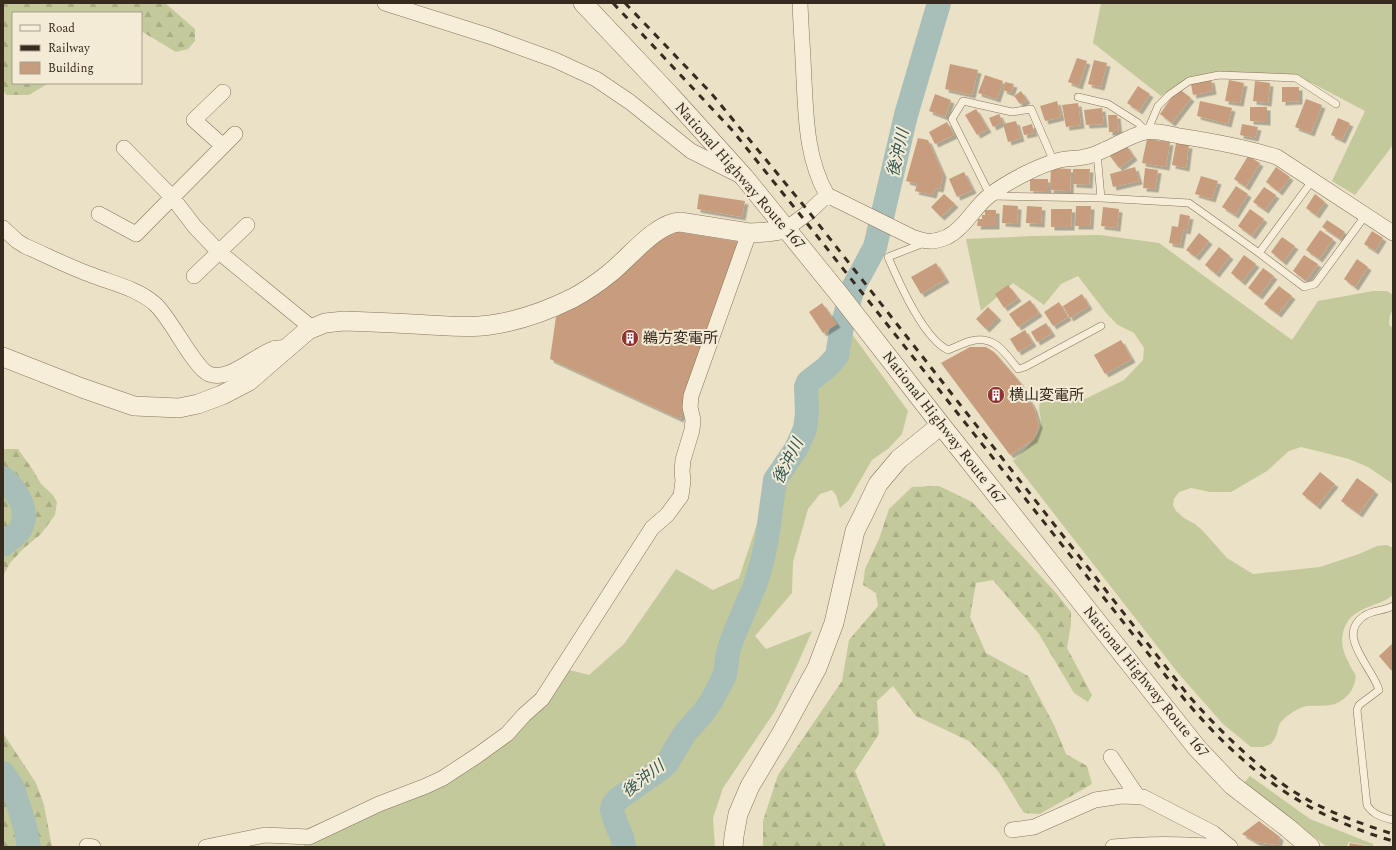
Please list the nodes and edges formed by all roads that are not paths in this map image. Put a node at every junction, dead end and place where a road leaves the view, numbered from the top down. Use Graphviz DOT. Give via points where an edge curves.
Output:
graph roads {
  1 [pos="385,3"];
  2 [pos="583,3"];
  3 [pos="800,3"];
  4 [pos="223,92"];
  5 [pos="1078,98"];
  6 [pos="1336,104"];
  7 [pos="1147,132"];
  8 [pos="235,134"];
  9 [pos="223,146"];
  10 [pos="124,148"];
  11 [pos="1097,153"];
  12 [pos="1054,162"];
  13 [pos="744,177"];
  14 [pos="1312,181"];
  15 [pos="827,195"];
  16 [pos="989,195"];
  17 [pos="172,197"];
  18 [pos="1101,198"];
  19 [pos="99,214"];
  20 [pos="1364,216"];
  21 [pos="247,226"];
  22 [pos="3,228"];
  23 [pos="786,229"];
  24 [pos="749,233"];
  25 [pos="1393,233"];
  26 [pos="926,242"];
  27 [pos="219,252"];
  28 [pos="1259,253"];
  29 [pos="194,276"];
  30 [pos="1102,326"];
  31 [pos="312,328"];
  32 [pos="288,348"];
  33 [pos="3,357"];
  34 [pos="941,425"];
  35 [pos="1393,606"];
  36 [pos="1111,757"];
  37 [pos="1138,797"];
  38 [pos="1393,820"];
  39 [pos="1012,830"];
  40 [pos="1195,846"];
  41 [pos="206,847"];
  42 [pos="733,847"];
  43 [pos="1113,847"];
  44 [pos="1224,847"];
  45 [pos="1230,847"];
  46 [pos="1310,847"];
  1 -- 13 [label="street" via="489,36 555,60 596,79 630,102 691,151"];
  2 -- 13 [label="street, National Highway Route 167" via="670,94"];
  3 -- 15 [label="street" via="809,144 821,185"];
  4 -- 9 [label="street" via="194,120"];
  5 -- 7 [label="lane" via="1108,104 1138,123"];
  6 -- 7 [label="lane" via="1296,78 1219,75 1189,81 1169,95 1158,106"];
  7 -- 11 [label="street" via="1129,137"];
  7 -- 14 [label="street" via="1262,152 1276,157"];
  8 -- 9 [label="street"];
  9 -- 17 [label="street"];
  10 -- 17 [label="street"];
  11 -- 12 [label="street"];
  11 -- 18 [label="lane"];
  12 -- 16 [label="street" via="1018,178"];
  12 -- 16 [label="lane" via="1031,109 1012,112 963,101 952,119"];
  13 -- 23 [label="street, National Highway Route 167"];
  14 -- 20 [label="street"];
  14 -- 28 [label="lane"];
  15 -- 23 [label="street"];
  15 -- 26 [label="street"];
  16 -- 18 [label="lane"];
  16 -- 26 [label="street" via="957,230 938,240"];
  17 -- 19 [label="street" via="136,234"];
  17 -- 27 [label="street" via="195,227"];
  18 -- 28 [label="lane" via="1189,203"];
  20 -- 25 [label="street"];
  20 -- 28 [label="lane" via="1315,284 1304,287"];
  21 -- 27 [label="street"];
  22 -- 32 [label="street" via="25,246 142,294 156,304 199,366 209,374 228,374 273,349"];
  23 -- 24 [label="street"];
  23 -- 34 [label="street, National Highway Route 167"];
  24 -- 31 [label="street" via="680,222 670,224 658,230 591,287 536,314 505,322 470,327 344,321 325,323"];
  24 -- 41 [label="street" via="691,396 693,420 682,460 681,496 667,515 652,528 542,700 501,738 443,778 426,786 309,836 265,835"];
  26 -- 30 [label="lane" via="888,257 897,279 929,335 948,350 972,341 986,340 1000,346 1018,369 1026,368"];
  27 -- 29 [label="street"];
  27 -- 31 [label="street"];
  31 -- 32 [label="street"];
  32 -- 33 [label="street" via="248,382 198,404 178,408 134,406"];
  34 -- 42 [label="street" via="899,459 878,484 855,531 834,622 817,668 750,786 738,814"];
  34 -- 46 [label="street, National Highway Route 167" via="1197,748 1232,785"];
  35 -- 38 [label="lane" via="1364,616 1354,627 1353,635 1354,645 1378,690 1357,710 1367,805 1375,814"];
  36 -- 37 [label="street"];
  37 -- 39 [label="street" via="1122,796 1095,800 1034,827"];
  37 -- 45 [label="street" via="1143,797 1213,833"];
  40 -- 43 [label="street" via="1138,844"];
  40 -- 44 [label="street"];
}
